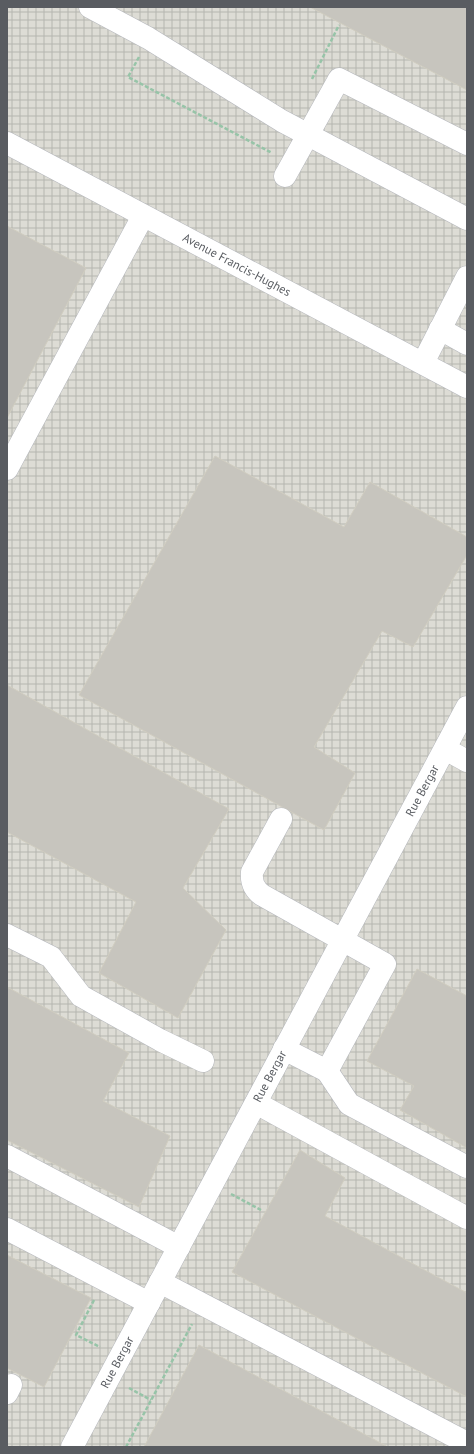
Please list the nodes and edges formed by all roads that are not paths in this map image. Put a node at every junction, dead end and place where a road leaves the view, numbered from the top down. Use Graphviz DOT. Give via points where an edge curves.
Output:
graph roads {
  1 [pos="90,7"];
  2 [pos="308,135"];
  3 [pos="7,144"];
  4 [pos="467,144"];
  5 [pos="285,176"];
  6 [pos="143,216"];
  7 [pos="467,219"];
  8 [pos="467,277"];
  9 [pos="440,329"];
  10 [pos="467,344"];
  11 [pos="422,363"];
  12 [pos="465,382"];
  13 [pos="7,469"];
  14 [pos="467,707"];
  15 [pos="445,749"];
  16 [pos="467,761"];
  17 [pos="281,818"];
  18 [pos="7,935"];
  19 [pos="342,940"];
  20 [pos="284,1050"];
  21 [pos="204,1061"];
  22 [pos="327,1071"];
  23 [pos="256,1103"];
  24 [pos="7,1156"];
  25 [pos="467,1168"];
  26 [pos="467,1218"];
  27 [pos="7,1229"];
  28 [pos="179,1247"];
  29 [pos="160,1282"];
  30 [pos="149,1303"];
  31 [pos="467,1443"];
  32 [pos="72,1447"];
  1 -- 2 [label="street" via="148,38"];
  2 -- 4 [label="street" via="339,79"];
  2 -- 5 [label="street"];
  2 -- 7 [label="street"];
  3 -- 6 [label="street, Avenue Francis-Hughes"];
  6 -- 11 [label="street, Avenue Francis-Hughes"];
  6 -- 13 [label="street"];
  8 -- 9 [label="street"];
  9 -- 10 [label="street"];
  9 -- 11 [label="street"];
  11 -- 12 [label="street, Avenue Francis-Hughes"];
  14 -- 15 [label="street, Rue Bergar"];
  15 -- 16 [label="street"];
  15 -- 19 [label="street, Rue Bergar"];
  17 -- 19 [label="street" via="252,872 253,885 262,895"];
  18 -- 21 [label="street" via="51,957 81,996"];
  19 -- 20 [label="street, Rue Bergar"];
  19 -- 22 [label="street" via="385,964"];
  20 -- 22 [label="street"];
  20 -- 23 [label="street, Rue Bergar"];
  22 -- 25 [label="street" via="349,1104"];
  23 -- 26 [label="street"];
  23 -- 28 [label="street, Rue Bergar"];
  24 -- 28 [label="street"];
  27 -- 30 [label="street"];
  28 -- 29 [label="street, Rue Bergar"];
  29 -- 30 [label="street, Rue Bergar"];
  29 -- 31 [label="street"];
  30 -- 32 [label="street, Rue Bergar"];
}
